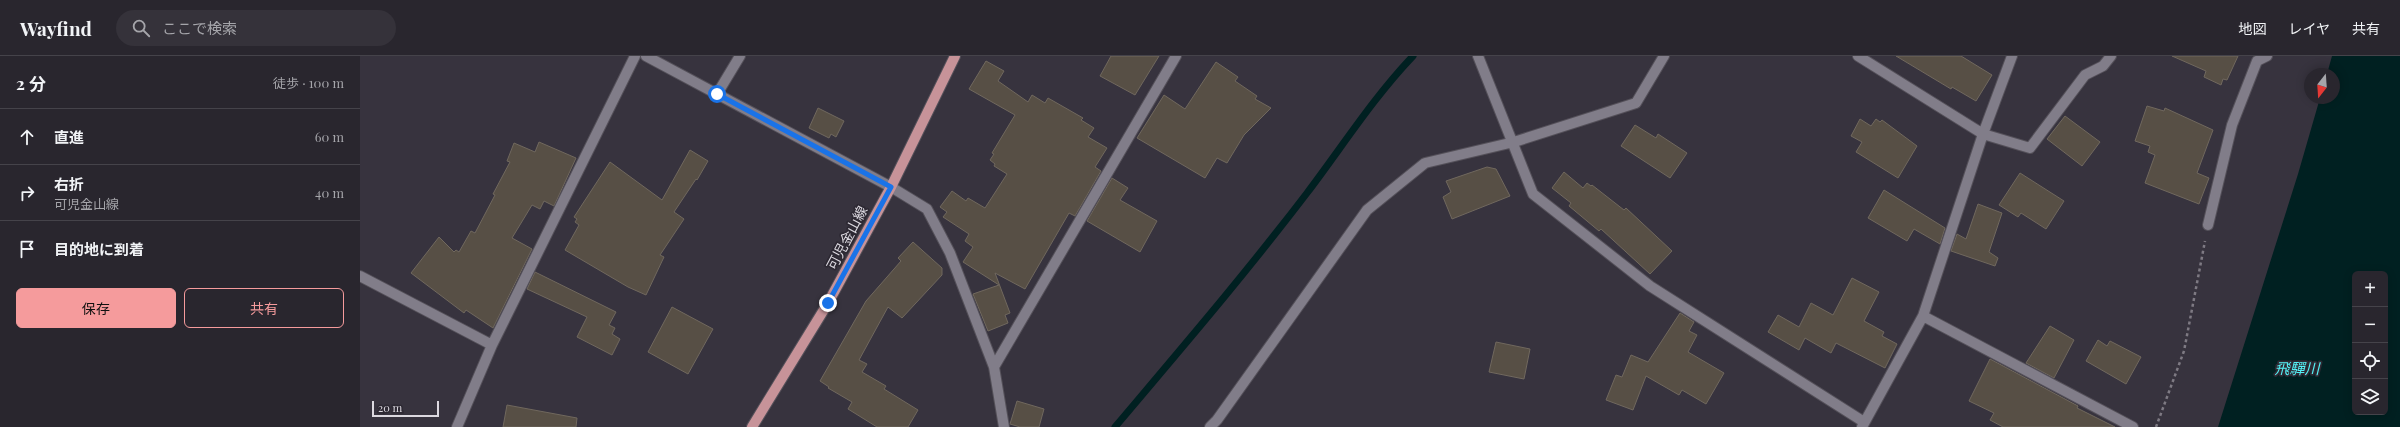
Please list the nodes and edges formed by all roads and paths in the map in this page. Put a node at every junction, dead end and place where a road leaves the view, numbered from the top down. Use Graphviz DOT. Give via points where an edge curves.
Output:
graph roads {
  1 [pos="635,56"];
  2 [pos="646,56"];
  3 [pos="740,56"];
  4 [pos="955,56"];
  5 [pos="1176,56"];
  6 [pos="1478,56"];
  7 [pos="1664,56"];
  8 [pos="1858,56"];
  9 [pos="2012,56"];
  10 [pos="2112,56"];
  11 [pos="2268,56"];
  12 [pos="717,94"];
  13 [pos="1983,134"];
  14 [pos="1514,142"];
  15 [pos="891,187"];
  16 [pos="2208,225"];
  17 [pos="360,276"];
  18 [pos="1923,316"];
  19 [pos="492,345"];
  20 [pos="994,367"];
  21 [pos="1863,424"];
  22 [pos="457,427"];
  23 [pos="752,427"];
  24 [pos="1004,427"];
  25 [pos="1210,427"];
  26 [pos="2133,427"];
  27 [pos="2156,427"];
  1 -- 19 [label="street"];
  2 -- 12 [label="street"];
  3 -- 12 [label="street"];
  4 -- 15 [label="main road, 可児金山線"];
  5 -- 20 [label="street"];
  6 -- 14 [label="street"];
  7 -- 14 [label="street" via="1636,103"];
  8 -- 13 [label="street"];
  9 -- 13 [label="street"];
  10 -- 13 [label="street" via="2103,66 2085,75 2030,148"];
  11 -- 16 [label="street" via="2257,61 2232,125"];
  12 -- 15 [label="street"];
  13 -- 18 [label="street"];
  14 -- 21 [label="street" via="1533,194 1650,286"];
  14 -- 25 [label="street" via="1425,163 1367,210"];
  15 -- 20 [label="street" via="927,209 950,253"];
  15 -- 23 [label="main road, 可児金山線" via="828,303"];
  16 -- 27 [label="path" via="2184,351"];
  17 -- 19 [label="street"];
  18 -- 21 [label="street"];
  18 -- 26 [label="street"];
  19 -- 22 [label="street"];
  20 -- 24 [label="street"];
}
